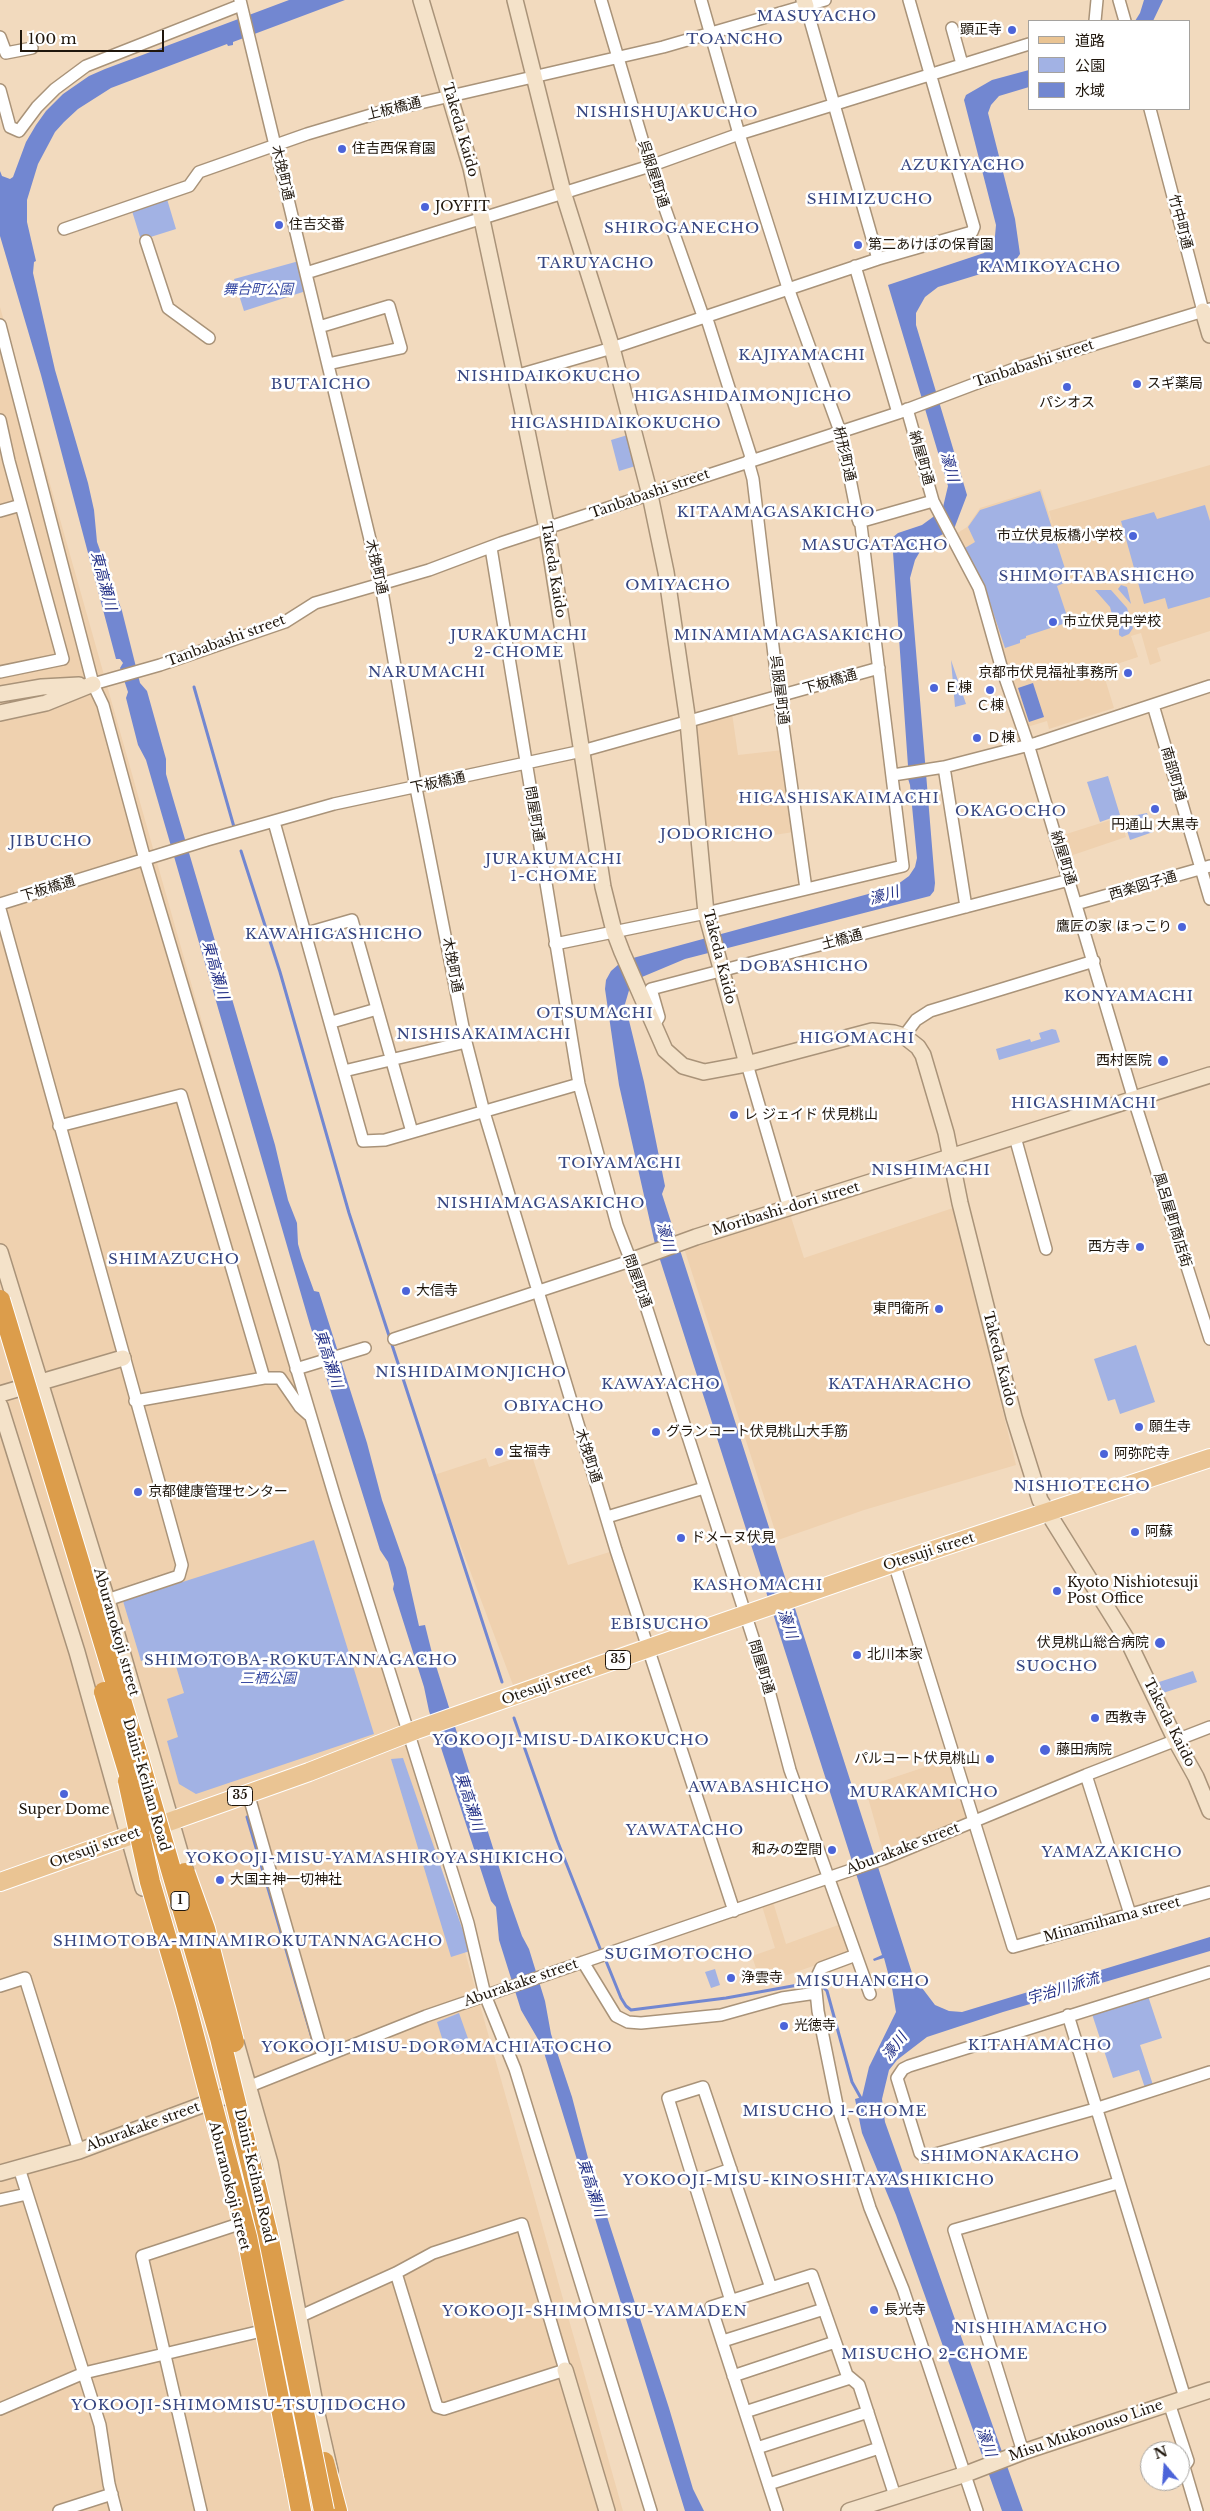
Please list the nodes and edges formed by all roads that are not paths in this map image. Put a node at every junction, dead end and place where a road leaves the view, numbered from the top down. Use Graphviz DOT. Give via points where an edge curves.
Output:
graph roads {
  1 [pos="421,0"];
  2 [pos="514,0"];
  3 [pos="601,0"];
  4 [pos="702,0"];
  5 [pos="825,0"];
  6 [pos="909,0"];
  7 [pos="1097,0"];
  8 [pos="1119,0"];
  9 [pos="805,3"];
  10 [pos="241,4"];
  11 [pos="1095,20"];
  12 [pos="1125,20"];
  13 [pos="952,28"];
  14 [pos="710,34"];
  15 [pos="0,37"];
  16 [pos="1028,44"];
  17 [pos="32,48"];
  18 [pos="618,57"];
  19 [pos="962,64"];
  20 [pos="929,74"];
  21 [pos="533,76"];
  22 [pos="0,90"];
  23 [pos="450,96"];
  24 [pos="834,106"];
  25 [pos="1150,110"];
  26 [pos="739,134"];
  27 [pos="275,144"];
  28 [pos="650,166"];
  29 [pos="564,192"];
  30 [pos="482,218"];
  31 [pos="64,229"];
  32 [pos="146,241"];
  33 [pos="878,258"];
  34 [pos="856,266"];
  35 [pos="306,273"];
  36 [pos="788,288"];
  37 [pos="1207,310"];
  38 [pos="705,316"];
  39 [pos="0,325"];
  40 [pos="319,327"];
  41 [pos="1210,335"];
  42 [pos="209,338"];
  43 [pos="612,348"];
  44 [pos="328,364"];
  45 [pos="515,376"];
  46 [pos="908,409"];
  47 [pos="0,420"];
  48 [pos="841,432"];
  49 [pos="750,460"];
  50 [pos="4,462"];
  51 [pos="650,495"];
  52 [pos="935,504"];
  53 [pos="21,505"];
  54 [pos="0,511"];
  55 [pos="860,522"];
  56 [pos="547,529"];
  57 [pos="491,548"];
  58 [pos="381,585"];
  59 [pos="879,668"];
  60 [pos="0,672"];
  61 [pos="96,683"];
  62 [pos="1210,686"];
  63 [pos="0,694"];
  64 [pos="779,697"];
  65 [pos="1153,705"];
  66 [pos="0,713"];
  67 [pos="688,722"];
  68 [pos="1028,744"];
  69 [pos="582,751"];
  70 [pos="526,764"];
  71 [pos="944,767"];
  72 [pos="898,774"];
  73 [pos="416,788"];
  74 [pos="274,822"];
  75 [pos="146,859"];
  76 [pos="1205,868"];
  77 [pos="1069,880"];
  78 [pos="806,889"];
  79 [pos="1210,899"];
  80 [pos="0,904"];
  81 [pos="1076,904"];
  82 [pos="966,907"];
  83 [pos="0,909"];
  84 [pos="706,913"];
  85 [pos="614,931"];
  86 [pos="307,933"];
  87 [pos="555,944"];
  88 [pos="1094,962"];
  89 [pos="722,971"];
  90 [pos="377,1010"];
  91 [pos="332,1022"];
  92 [pos="654,1025"];
  93 [pos="904,1036"];
  94 [pos="466,1042"];
  95 [pos="390,1060"];
  96 [pos="747,1064"];
  97 [pos="344,1071"];
  98 [pos="1210,1075"];
  99 [pos="579,1084"];
  100 [pos="1134,1100"];
  101 [pos="483,1110"];
  102 [pos="59,1126"];
  103 [pos="412,1132"];
  104 [pos="1015,1137"];
  105 [pos="950,1158"];
  106 [pos="789,1208"];
  107 [pos="1046,1249"];
  108 [pos="0,1252"];
  109 [pos="630,1260"];
  110 [pos="538,1291"];
  111 [pos="0,1300"];
  112 [pos="394,1339"];
  113 [pos="1210,1340"];
  114 [pos="0,1344"];
  115 [pos="362,1348"];
  116 [pos="123,1358"];
  117 [pos="299,1368"];
  118 [pos="264,1378"];
  119 [pos="40,1382"];
  120 [pos="0,1394"];
  121 [pos="136,1401"];
  122 [pos="0,1406"];
  123 [pos="310,1416"];
  124 [pos="1210,1458"];
  125 [pos="704,1488"];
  126 [pos="1046,1513"];
  127 [pos="607,1518"];
  128 [pos="894,1563"];
  129 [pos="106,1600"];
  130 [pos="746,1615"];
  131 [pos="649,1648"];
  132 [pos="1210,1727"];
  133 [pos="413,1732"];
  134 [pos="1176,1741"];
  135 [pos="130,1755"];
  136 [pos="1086,1775"];
  137 [pos="248,1793"];
  138 [pos="1210,1811"];
  139 [pos="171,1820"];
  140 [pos="974,1821"];
  141 [pos="127,1837"];
  142 [pos="830,1877"];
  143 [pos="0,1882"];
  144 [pos="1210,1892"];
  145 [pos="734,1911"];
  146 [pos="1130,1914"];
  147 [pos="856,1956"];
  148 [pos="583,1962"];
  149 [pos="1210,1972"];
  150 [pos="0,1986"];
  151 [pos="815,1988"];
  152 [pos="870,1994"];
  153 [pos="486,1995"];
  154 [pos="1068,2016"];
  155 [pos="323,2056"];
  156 [pos="1210,2072"];
  157 [pos="250,2086"];
  158 [pos="208,2103"];
  159 [pos="1095,2109"];
  160 [pos="79,2151"];
  161 [pos="19,2168"];
  162 [pos="731,2169"];
  163 [pos="0,2173"];
  164 [pos="694,2182"];
  165 [pos="1118,2183"];
  166 [pos="27,2194"];
  167 [pos="0,2200"];
  168 [pos="240,2224"];
  169 [pos="396,2273"];
  170 [pos="771,2288"];
  171 [pos="731,2301"];
  172 [pos="824,2309"];
  173 [pos="300,2317"];
  174 [pos="261,2332"];
  175 [pos="723,2341"];
  176 [pos="835,2342"];
  177 [pos="166,2353"];
  178 [pos="566,2370"];
  179 [pos="84,2372"];
  180 [pos="734,2376"];
  181 [pos="850,2378"];
  182 [pos="1210,2390"];
  183 [pos="1185,2398"];
  184 [pos="1169,2403"];
  185 [pos="0,2409"];
  186 [pos="745,2412"];
  187 [pos="868,2412"];
  188 [pos="757,2448"];
  189 [pos="879,2448"];
  190 [pos="1023,2452"];
  191 [pos="966,2474"];
  192 [pos="769,2484"];
  193 [pos="112,2494"];
  194 [pos="895,2496"];
  195 [pos="59,2511"];
  196 [pos="116,2511"];
  197 [pos="201,2511"];
  198 [pos="301,2511"];
  199 [pos="312,2511"];
  200 [pos="324,2511"];
  201 [pos="338,2511"];
  202 [pos="607,2511"];
  203 [pos="651,2511"];
  204 [pos="777,2511"];
  205 [pos="848,2511"];
  206 [pos="977,2511"];
  207 [pos="1197,2511"];
  1 -- 23 [label="street, Takeda Kaido"];
  2 -- 21 [label="street, Takeda Kaido"];
  3 -- 18 [label="street, 呉服屋町通"];
  4 -- 14 [label="street, 枡形町通"];
  5 -- 9 [label="street, 上板橋通"];
  6 -- 20 [label="street"];
  7 -- 11 [label="street"];
  8 -- 12 [label="street"];
  9 -- 14 [label="street, 上板橋通"];
  9 -- 24 [label="street"];
  10 -- 22 [label="street" via="86,66 55,89 19,131 10,127"];
  10 -- 27 [label="street, 木挽町通"];
  13 -- 19 [label="street"];
  14 -- 18 [label="street, 上板橋通"];
  14 -- 26 [label="street, 枡形町通"];
  15 -- 17 [label="street" via="6,53"];
  16 -- 19 [label="street"];
  18 -- 21 [label="street, 上板橋通"];
  18 -- 28 [label="street, 呉服屋町通"];
  19 -- 20 [label="street"];
  20 -- 24 [label="street"];
  20 -- 33 [label="street" via="974,230"];
  21 -- 23 [label="street, 上板橋通"];
  21 -- 29 [label="street, Takeda Kaido"];
  23 -- 27 [label="street, 上板橋通" via="381,112"];
  23 -- 30 [label="street, Takeda Kaido"];
  24 -- 26 [label="street"];
  24 -- 33 [label="street"];
  25 -- 37 [label="street, 竹中町通"];
  26 -- 28 [label="street"];
  26 -- 36 [label="street, 枡形町通"];
  27 -- 31 [label="street, 上板橋通" via="199,172 189,186"];
  27 -- 35 [label="street, 木挽町通"];
  28 -- 29 [label="street"];
  28 -- 38 [label="street, 呉服屋町通"];
  29 -- 30 [label="street"];
  29 -- 43 [label="street, Takeda Kaido"];
  30 -- 35 [label="street"];
  30 -- 45 [label="street, Takeda Kaido"];
  32 -- 42 [label="street" via="168,308"];
  33 -- 34 [label="street"];
  34 -- 36 [label="street"];
  34 -- 46 [label="street, 納屋町通"];
  35 -- 40 [label="street, 木挽町通"];
  36 -- 38 [label="street"];
  36 -- 48 [label="street, 枡形町通"];
  37 -- 41 [label="street, 竹中町通"];
  37 -- 46 [label="street, Tanbabashi street" via="1014,370"];
  38 -- 43 [label="street"];
  38 -- 49 [label="street, 呉服屋町通"];
  39 -- 61 [label="street"];
  40 -- 44 [label="street, 木挽町通"];
  40 -- 44 [label="street" via="389,306 401,348"];
  43 -- 45 [label="street"];
  43 -- 51 [label="street, Takeda Kaido"];
  44 -- 58 [label="street, 木挽町通"];
  45 -- 56 [label="street, Takeda Kaido"];
  46 -- 48 [label="street, Tanbabashi street"];
  46 -- 52 [label="street, 納屋町通"];
  47 -- 50 [label="street"];
  48 -- 49 [label="street, Tanbabashi street"];
  48 -- 55 [label="street, 枡形町通"];
  49 -- 51 [label="street, Tanbabashi street"];
  49 -- 64 [label="street, 呉服屋町通"];
  50 -- 53 [label="street"];
  51 -- 56 [label="street, Tanbabashi street"];
  51 -- 67 [label="street, Takeda Kaido" via="666,572"];
  52 -- 55 [label="street"];
  52 -- 68 [label="street, 納屋町通" via="979,588"];
  53 -- 54 [label="street"];
  53 -- 60 [label="street" via="63,659"];
  55 -- 59 [label="street, 枡形町通"];
  56 -- 57 [label="street, Tanbabashi street"];
  56 -- 69 [label="street, Takeda Kaido"];
  57 -- 58 [label="street, Tanbabashi street"];
  57 -- 70 [label="street, 問屋町通"];
  58 -- 61 [label="street, Tanbabashi street" via="315,604 286,622"];
  58 -- 73 [label="street, 木挽町通"];
  59 -- 64 [label="street, 下板橋通"];
  59 -- 72 [label="street, 枡形町通"];
  61 -- 63 [label="street, Tanbabashi street"];
  61 -- 66 [label="street, Tanbabashi street" via="46,703"];
  61 -- 75 [label="street"];
  62 -- 65 [label="street"];
  64 -- 67 [label="street, 下板橋通"];
  64 -- 78 [label="street, 呉服屋町通"];
  65 -- 68 [label="street"];
  65 -- 76 [label="street, 南部町通"];
  67 -- 69 [label="street, 下板橋通"];
  67 -- 84 [label="street, Takeda Kaido"];
  68 -- 71 [label="street"];
  68 -- 77 [label="street, 納屋町通"];
  69 -- 70 [label="street, 下板橋通"];
  69 -- 85 [label="street, Takeda Kaido" via="603,887"];
  70 -- 73 [label="street, 下板橋通"];
  70 -- 87 [label="street, 問屋町通"];
  71 -- 72 [label="street"];
  71 -- 82 [label="street"];
  72 -- 78 [label="street, 枡形町通" via="904,866"];
  73 -- 74 [label="street, 下板橋通" via="334,804"];
  73 -- 94 [label="street, 木挽町通"];
  74 -- 75 [label="street, 下板橋通"];
  74 -- 86 [label="street"];
  75 -- 80 [label="street, 下板橋通"];
  75 -- 117 [label="street"];
  76 -- 79 [label="street, 南部町通"];
  76 -- 81 [label="street, 西楽図子通"];
  77 -- 81 [label="street, 納屋町通"];
  77 -- 82 [label="street, 土橋通"];
  78 -- 84 [label="street"];
  81 -- 88 [label="street, 納屋町通"];
  82 -- 89 [label="street, 土橋通"];
  83 -- 102 [label="street"];
  84 -- 85 [label="street"];
  84 -- 89 [label="street, Takeda Kaido"];
  85 -- 87 [label="street"];
  85 -- 92 [label="street, Takeda Kaido"];
  86 -- 90 [label="street" via="352,920"];
  86 -- 91 [label="street"];
  87 -- 99 [label="street, 問屋町通"];
  88 -- 93 [label="street" via="930,1011 916,1020"];
  88 -- 100 [label="street, 納屋町通"];
  89 -- 92 [label="street, 土橋通" via="651,989 658,1017"];
  89 -- 96 [label="street, Takeda Kaido"];
  90 -- 91 [label="street"];
  90 -- 95 [label="street"];
  91 -- 97 [label="street"];
  92 -- 96 [label="street, Takeda Kaido" via="665,1050 683,1066 704,1072"];
  93 -- 96 [label="street, Takeda Kaido" via="872,1031"];
  93 -- 105 [label="street, Takeda Kaido" via="923,1055"];
  94 -- 95 [label="street"];
  94 -- 101 [label="street, 木挽町通"];
  95 -- 97 [label="street"];
  95 -- 103 [label="street"];
  96 -- 106 [label="street"];
  97 -- 103 [label="street" via="363,1141 385,1140"];
  98 -- 100 [label="street, Moribashi-dori street"];
  99 -- 101 [label="street"];
  99 -- 109 [label="street, 問屋町通" via="617,1225"];
  100 -- 104 [label="street, Moribashi-dori street"];
  100 -- 113 [label="street, 風呂屋町商店街"];
  101 -- 103 [label="street"];
  101 -- 110 [label="street, 木挽町通"];
  102 -- 116 [label="street"];
  102 -- 118 [label="street" via="182,1095"];
  104 -- 105 [label="street, Moribashi-dori street"];
  104 -- 107 [label="street"];
  105 -- 106 [label="street, Moribashi-dori street"];
  105 -- 126 [label="street, Takeda Kaido" via="1018,1434"];
  106 -- 109 [label="street, Moribashi-dori street"];
  108 -- 119 [label="street, Aburanokoji street"];
  109 -- 110 [label="street, Moribashi-dori street"];
  109 -- 125 [label="street, 問屋町通"];
  110 -- 112 [label="street, Moribashi-dori street"];
  110 -- 127 [label="street, 木挽町通"];
  111 -- 135 [label="highway, Daini-Keihan Road / 1, bridge"];
  114 -- 135 [label="highway, Daini-Keihan Road / 1, bridge"];
  115 -- 117 [label="street"];
  116 -- 119 [label="street"];
  116 -- 121 [label="street"];
  117 -- 123 [label="street"];
  118 -- 121 [label="street"];
  118 -- 123 [label="street" via="280,1378"];
  119 -- 120 [label="street"];
  119 -- 129 [label="street, Aburanokoji street"];
  121 -- 129 [label="street" via="182,1572 179,1576"];
  122 -- 141 [label="street, Aburanokoji street" via="77,1652"];
  123 -- 133 [label="street"];
  124 -- 126 [label="main road, Otesuji street / 35"];
  125 -- 127 [label="street"];
  125 -- 130 [label="street, 問屋町通"];
  126 -- 128 [label="main road, Otesuji street / 35"];
  126 -- 134 [label="street, Takeda Kaido" via="1118,1624"];
  127 -- 131 [label="street, 木挽町通"];
  128 -- 130 [label="main road, Otesuji street / 35"];
  128 -- 140 [label="street"];
  129 -- 139 [label="street, Aburanokoji street"];
  130 -- 131 [label="main road, Otesuji street / 35"];
  130 -- 142 [label="street, 問屋町通" via="790,1770"];
  131 -- 133 [label="main road, Otesuji street / 35"];
  131 -- 145 [label="street, 木挽町通"];
  132 -- 134 [label="street, Aburakake street"];
  133 -- 137 [label="main road, Otesuji street / 35"];
  133 -- 153 [label="street"];
  134 -- 136 [label="street, Aburakake street"];
  134 -- 138 [label="street, Takeda Kaido"];
  135 -- 198 [label="highway, bridge" via="139,1839 247,2237"];
  135 -- 199 [label="highway, Daini-Keihan Road / 1, bridge" via="253,2219"];
  135 -- 200 [label="highway, Daini-Keihan Road / 1, bridge" via="220,2038 252,2163"];
  135 -- 201 [label="highway, bridge" via="184,1871 224,1995 300,2368"];
  136 -- 140 [label="street, Aburakake street"];
  136 -- 146 [label="street"];
  137 -- 139 [label="main road, Otesuji street / 35"];
  137 -- 155 [label="street"];
  139 -- 141 [label="main road, Otesuji street / 35"];
  139 -- 157 [label="street, Aburanokoji street"];
  140 -- 142 [label="street, Aburakake street"];
  140 -- 146 [label="street, Minamihama street" via="1013,1946"];
  141 -- 143 [label="main road, Otesuji street / 35"];
  141 -- 158 [label="street, Aburanokoji street"];
  142 -- 145 [label="street, Aburakake street"];
  142 -- 147 [label="street, 問屋町通"];
  144 -- 146 [label="street, Minamihama street"];
  145 -- 148 [label="street, Aburakake street"];
  147 -- 151 [label="street" via="821,1968"];
  147 -- 152 [label="street, 問屋町通"];
  148 -- 151 [label="street" via="616,2016 641,2024 720,2015"];
  148 -- 153 [label="street, Aburakake street"];
  149 -- 154 [label="street"];
  150 -- 160 [label="street" via="25,1978"];
  151 -- 191 [label="street" via="845,2134 870,2208 903,2289"];
  153 -- 155 [label="street, Aburakake street"];
  153 -- 203 [label="street" via="515,2069"];
  154 -- 159 [label="street"];
  154 -- 159 [label="street" via="909,2066 897,2078 920,2153 925,2158"];
  155 -- 157 [label="street, Aburakake street"];
  156 -- 159 [label="street"];
  157 -- 158 [label="street, Aburakake street"];
  157 -- 173 [label="street, Aburanokoji street" via="270,2163"];
  158 -- 160 [label="street, Aburakake street"];
  158 -- 168 [label="street, Aburanokoji street"];
  159 -- 165 [label="street"];
  160 -- 161 [label="street, Aburakake street"];
  161 -- 163 [label="street, Aburakake street"];
  161 -- 166 [label="street"];
  162 -- 164 [label="street"];
  162 -- 164 [label="street" via="703,2088 668,2098"];
  162 -- 170 [label="street"];
  164 -- 171 [label="street"];
  165 -- 183 [label="street"];
  165 -- 190 [label="street" via="954,2230"];
  166 -- 167 [label="street"];
  166 -- 179 [label="street"];
  168 -- 174 [label="street, Aburanokoji street"];
  168 -- 177 [label="street" via="142,2256"];
  169 -- 173 [label="street"];
  169 -- 178 [label="street" via="437,2407 444,2409"];
  169 -- 178 [label="street" via="433,2253 522,2224"];
  170 -- 171 [label="street"];
  170 -- 172 [label="street" via="812,2275"];
  171 -- 175 [label="street" via="711,2307"];
  172 -- 175 [label="street"];
  172 -- 176 [label="street"];
  173 -- 174 [label="street"];
  173 -- 201 [label="street, Aburanokoji street"];
  174 -- 177 [label="street"];
  174 -- 198 [label="street, Aburanokoji street"];
  175 -- 180 [label="street"];
  176 -- 180 [label="street"];
  176 -- 181 [label="street"];
  177 -- 179 [label="street"];
  177 -- 197 [label="street"];
  178 -- 202 [label="street"];
  179 -- 185 [label="street"];
  179 -- 193 [label="street" via="100,2426"];
  180 -- 186 [label="street"];
  181 -- 186 [label="street"];
  181 -- 187 [label="street" via="859,2385"];
  182 -- 183 [label="street, Misu Mukonouso Line"];
  183 -- 184 [label="street, Misu Mukonouso Line"];
  184 -- 190 [label="street, Misu Mukonouso Line"];
  184 -- 207 [label="street" via="1188,2461 1184,2467"];
  186 -- 188 [label="street"];
  187 -- 188 [label="street"];
  187 -- 189 [label="street"];
  188 -- 192 [label="street"];
  189 -- 192 [label="street"];
  189 -- 194 [label="street"];
  190 -- 191 [label="street, Misu Mukonouso Line"];
  191 -- 194 [label="street, Misu Mukonouso Line"];
  191 -- 206 [label="street"];
  192 -- 204 [label="street"];
  193 -- 195 [label="street"];
  193 -- 196 [label="street"];
  194 -- 205 [label="street, Misu Mukonouso Line"];
}
